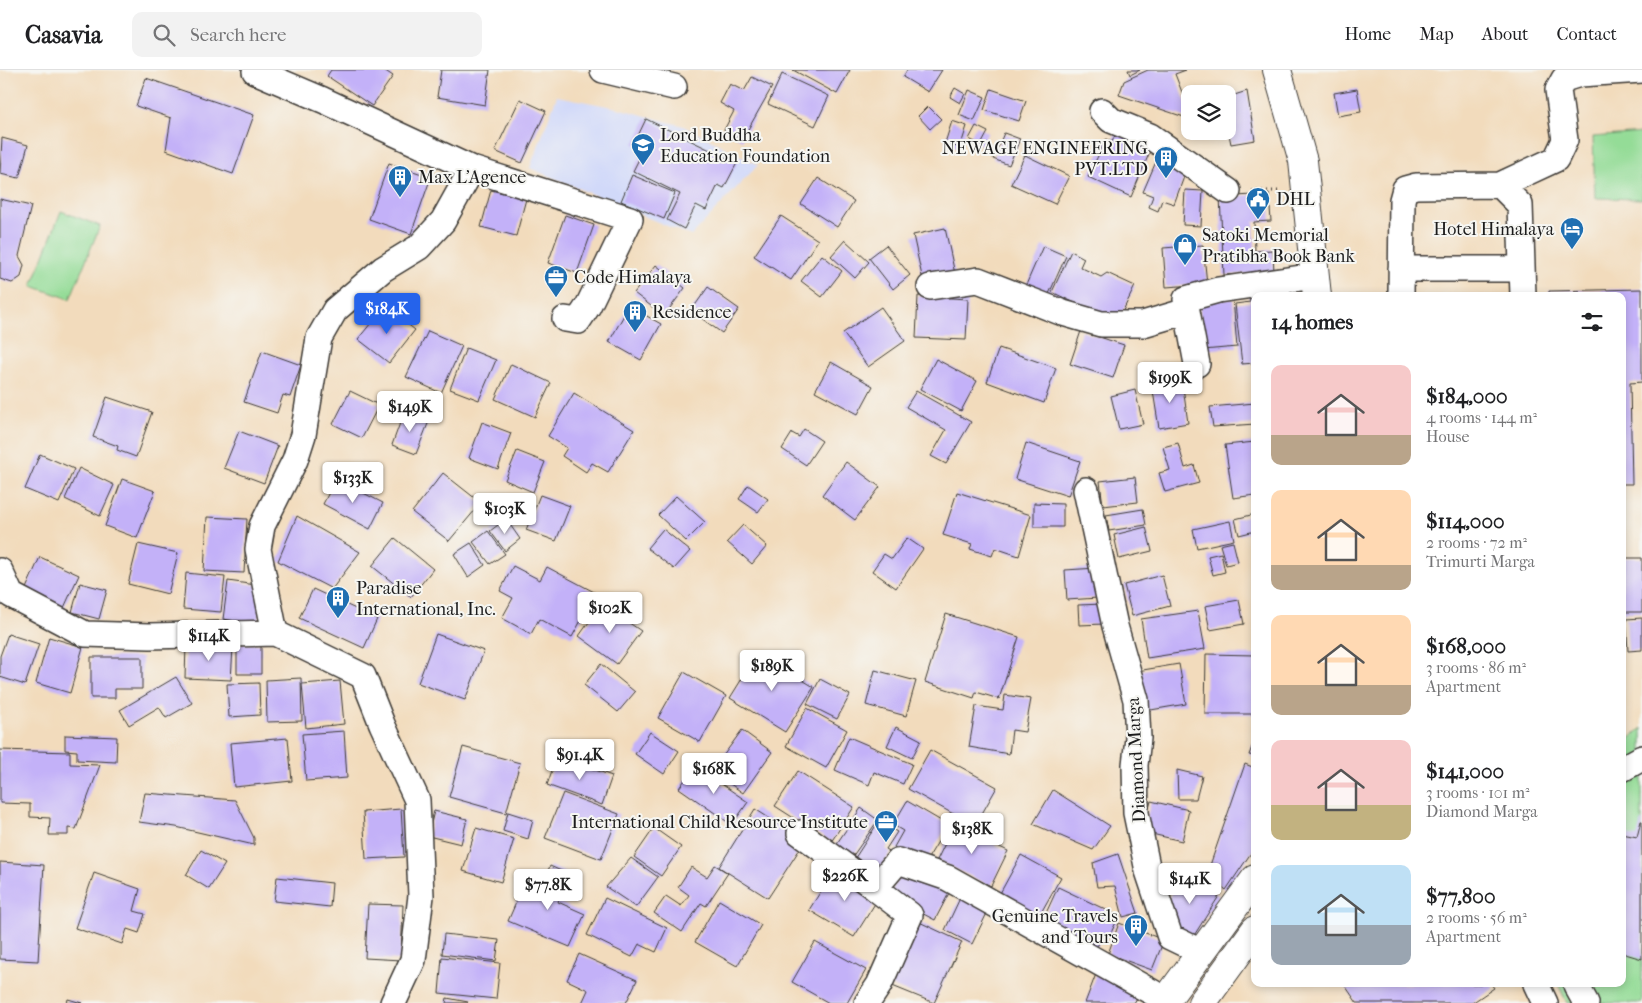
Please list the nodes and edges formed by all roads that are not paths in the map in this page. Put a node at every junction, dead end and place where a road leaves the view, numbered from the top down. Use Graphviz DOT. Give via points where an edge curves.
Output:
graph roads {
  1 [pos="256,70"];
  2 [pos="603,70"];
  3 [pos="1277,70"];
  4 [pos="1642,70"];
  5 [pos="674,88"];
  6 [pos="1102,111"];
  7 [pos="472,169"];
  8 [pos="1500,185"];
  9 [pos="1228,191"];
  10 [pos="1401,269"];
  11 [pos="1522,269"];
  12 [pos="930,286"];
  13 [pos="1316,286"];
  14 [pos="1401,292"];
  15 [pos="1523,292"];
  16 [pos="1187,311"];
  17 [pos="566,319"];
  18 [pos="1197,364"];
  19 [pos="1086,490"];
  20 [pos="0,572"];
  21 [pos="275,633"];
  22 [pos="1642,758"];
  23 [pos="1626,767"];
  24 [pos="800,833"];
  25 [pos="1251,883"];
  26 [pos="875,888"];
  27 [pos="1251,936"];
  28 [pos="1201,952"];
  29 [pos="1538,987"];
  30 [pos="1165,1001"];
  31 [pos="393,1003"];
  32 [pos="867,1003"];
  33 [pos="1202,1003"];
  34 [pos="1546,1003"];
  1 -- 7 [label="street" via="254,72 324,100"];
  2 -- 5 [label="street"];
  3 -- 13 [label="main road" via="1303,161"];
  4 -- 8 [label="street" via="1580,74 1564,79 1558,90 1565,140 1556,159"];
  6 -- 9 [label="street" via="1111,120 1150,136"];
  7 -- 17 [label="street" via="630,220 588,306 578,321"];
  7 -- 21 [label="street" via="442,221 419,247 383,269 335,310 319,338 304,436 262,526 258,549"];
  8 -- 10 [label="street" via="1416,186 1405,189"];
  8 -- 11 [label="street" via="1520,205"];
  10 -- 11 [label="street"];
  10 -- 14 [label="street"];
  11 -- 15 [label="street"];
  12 -- 16 [label="street" via="978,280 1101,324 1143,324"];
  13 -- 16 [label="street" via="1227,289 1186,299"];
  16 -- 18 [label="street"];
  19 -- 28 [label="street, Diamond Marga" via="1115,626 1136,700 1136,813 1148,871 1170,937"];
  20 -- 21 [label="street" via="11,595 85,634"];
  21 -- 31 [label="street" via="363,676 417,800 421,896 413,960"];
  22 -- 23 [label="street"];
  24 -- 26 [label="street"];
  25 -- 28 [label="main road"];
  26 -- 30 [label="street" via="898,861 948,878 1068,943"];
  26 -- 32 [label="street" via="910,915 879,985"];
  27 -- 33 [label="main road"];
  28 -- 30 [label="main road"];
  29 -- 34 [label="street"];
}
